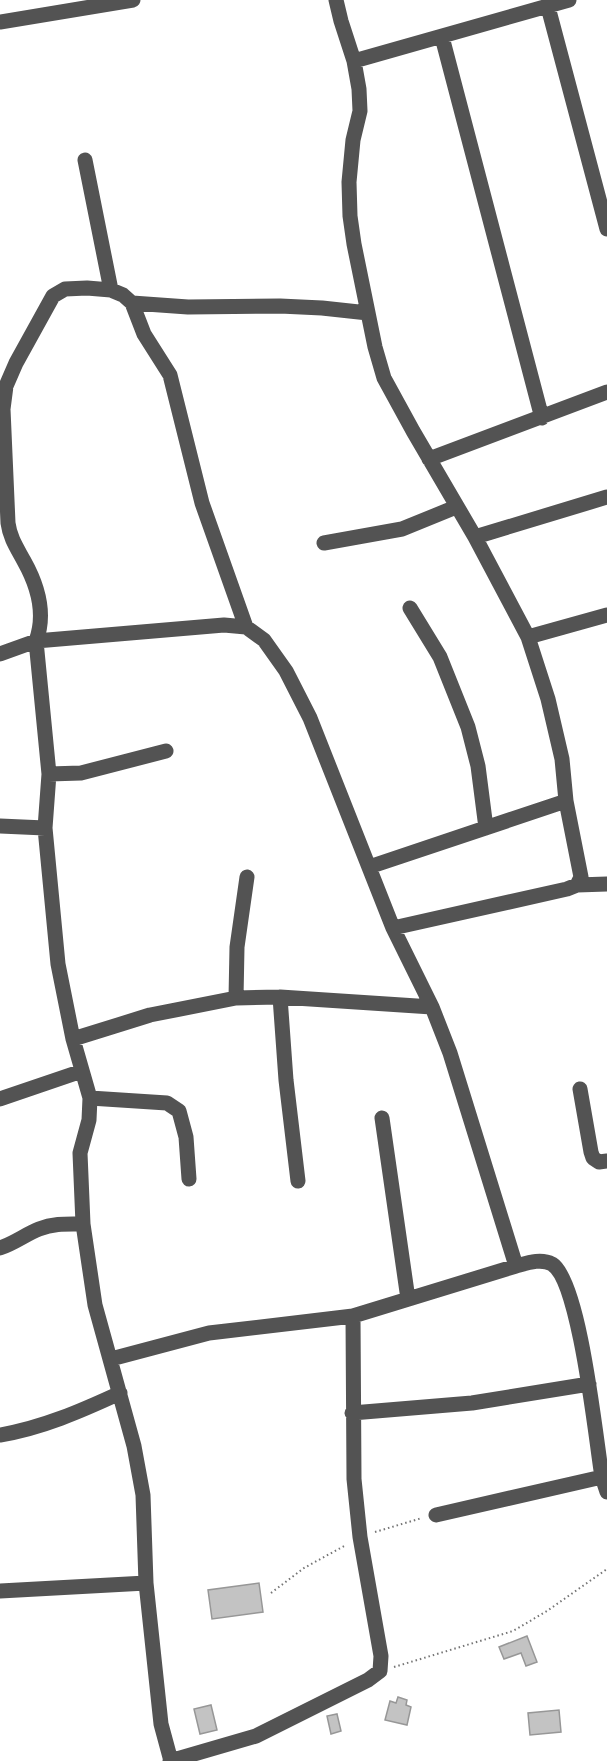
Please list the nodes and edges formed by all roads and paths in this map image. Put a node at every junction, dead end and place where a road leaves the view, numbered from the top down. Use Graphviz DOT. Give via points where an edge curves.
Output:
graph roads {
  1 [pos="133,0"];
  2 [pos="336,0"];
  3 [pos="569,0"];
  4 [pos="548,7"];
  5 [pos="0,21"];
  6 [pos="442,37"];
  7 [pos="354,60"];
  8 [pos="85,160"];
  9 [pos="607,229"];
  10 [pos="111,290"];
  11 [pos="132,303"];
  12 [pos="368,313"];
  13 [pos="607,392"];
  14 [pos="542,418"];
  15 [pos="429,459"];
  16 [pos="607,497"];
  17 [pos="456,507"];
  18 [pos="475,537"];
  19 [pos="324,543"];
  20 [pos="410,608"];
  21 [pos="607,615"];
  22 [pos="246,627"];
  23 [pos="528,637"];
  24 [pos="36,641"];
  25 [pos="0,654"];
  26 [pos="166,751"];
  27 [pos="49,774"];
  28 [pos="566,801"];
  29 [pos="0,826"];
  30 [pos="45,828"];
  31 [pos="486,828"];
  32 [pos="369,867"];
  33 [pos="248,877"];
  34 [pos="607,884"];
  35 [pos="577,885"];
  36 [pos="393,928"];
  37 [pos="280,997"];
  38 [pos="236,998"];
  39 [pos="432,1007"];
  40 [pos="73,1039"];
  41 [pos="82,1071"];
  42 [pos="580,1089"];
  43 [pos="90,1098"];
  44 [pos="0,1099"];
  45 [pos="382,1118"];
  46 [pos="607,1161"];
  47 [pos="189,1179"];
  48 [pos="298,1181"];
  49 [pos="82,1224"];
  50 [pos="0,1248"];
  51 [pos="516,1266"];
  52 [pos="408,1299"];
  53 [pos="353,1316"];
  54 [pos="111,1359"];
  55 [pos="589,1384"];
  56 [pos="120,1393"];
  57 [pos="607,1395"];
  58 [pos="592,1401"];
  59 [pos="352,1413"];
  60 [pos="0,1435"];
  61 [pos="605,1484"];
  62 [pos="436,1515"];
  63 [pos="607,1569"];
  64 [pos="146,1583"];
  65 [pos="0,1591"];
  66 [pos="380,1671"];
  67 [pos="170,1761"];
  1 -- 5 [label="street"];
  2 -- 7 [label="street"];
  3 -- 4 [label="street"];
  4 -- 6 [label="street"];
  4 -- 9 [label="street"];
  6 -- 7 [label="street"];
  6 -- 14 [label="street"];
  7 -- 12 [label="street" via="360,111 353,140 350,216"];
  8 -- 10 [label="street"];
  10 -- 11 [label="street"];
  10 -- 24 [label="street" via="65,289 53,296 6,386 3,409 8,523 10,537 38,595 41,627"];
  11 -- 12 [label="street" via="280,306"];
  11 -- 22 [label="street" via="144,334 170,375 202,503"];
  12 -- 15 [label="street" via="384,378"];
  13 -- 14 [label="street"];
  14 -- 15 [label="street"];
  15 -- 17 [label="street"];
  16 -- 18 [label="street"];
  17 -- 18 [label="street"];
  17 -- 19 [label="street" via="402,529"];
  18 -- 23 [label="street"];
  20 -- 31 [label="street" via="440,657 468,727 478,765"];
  21 -- 23 [label="street"];
  22 -- 24 [label="street" via="224,625"];
  22 -- 32 [label="street" via="264,640 286,671 310,718"];
  23 -- 28 [label="street" via="562,759"];
  24 -- 25 [label="street"];
  24 -- 27 [label="street"];
  26 -- 27 [label="street" via="81,772"];
  27 -- 30 [label="street"];
  28 -- 31 [label="street"];
  28 -- 35 [label="street" via="581,877"];
  29 -- 30 [label="street"];
  30 -- 40 [label="street" via="58,964"];
  31 -- 32 [label="street"];
  32 -- 36 [label="street"];
  33 -- 38 [label="street" via="237,946"];
  34 -- 35 [label="street"];
  35 -- 36 [label="street"];
  36 -- 39 [label="street"];
  37 -- 38 [label="street"];
  37 -- 39 [label="street"];
  37 -- 48 [label="street"];
  38 -- 40 [label="street" via="150,1015"];
  39 -- 51 [label="street"];
  40 -- 41 [label="street"];
  41 -- 43 [label="street"];
  41 -- 44 [label="street"];
  42 -- 46 [label="street" via="593,1158"];
  43 -- 47 [label="street" via="167,1103 179,1111 186,1137"];
  43 -- 49 [label="street" via="80,1153"];
  45 -- 52 [label="street"];
  49 -- 50 [label="street" via="58,1223"];
  49 -- 54 [label="street" via="95,1305"];
  51 -- 52 [label="street"];
  51 -- 55 [label="street" via="531,1262 554,1265 574,1312"];
  52 -- 53 [label="street"];
  53 -- 54 [label="street" via="209,1333"];
  53 -- 59 [label="street"];
  54 -- 56 [label="street"];
  55 -- 58 [label="street"];
  55 -- 59 [label="street" via="472,1403"];
  56 -- 60 [label="street" via="78,1413"];
  56 -- 64 [label="street" via="143,1495"];
  57 -- 58 [label="street"];
  58 -- 61 [label="street"];
  59 -- 66 [label="street" via="360,1537 381,1656"];
  61 -- 62 [label="street"];
  63 -- 66 [label="path" via="513,1631"];
  64 -- 65 [label="street"];
  64 -- 67 [label="street" via="161,1724"];
  66 -- 67 [label="street" via="256,1736"];
}
